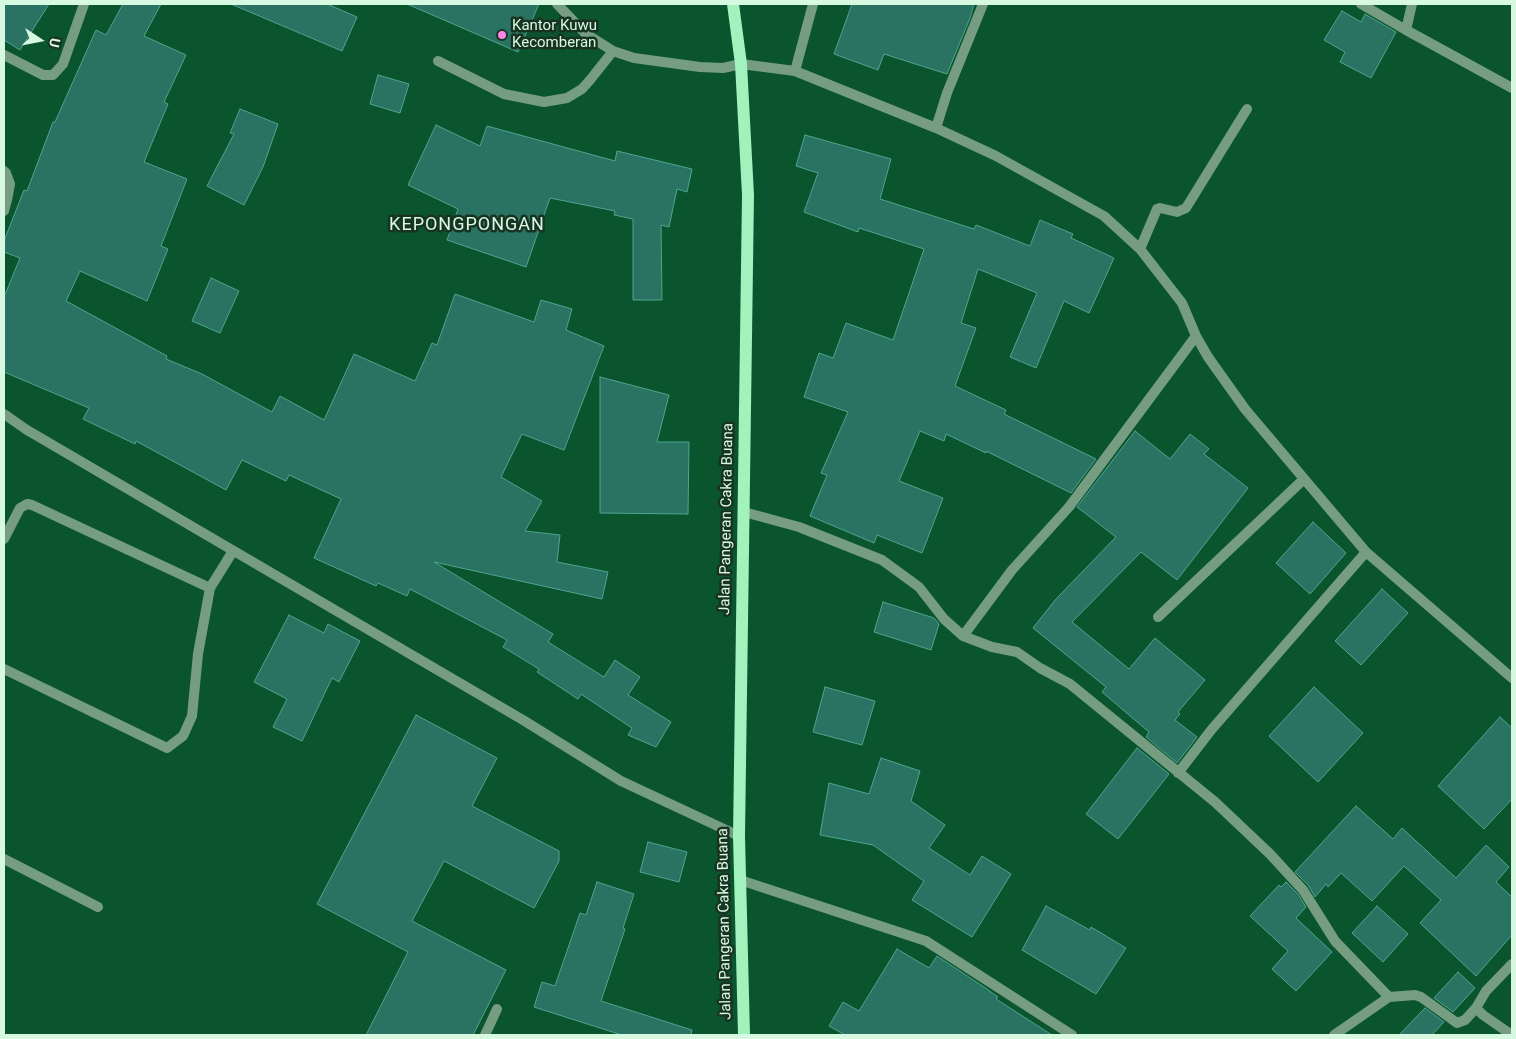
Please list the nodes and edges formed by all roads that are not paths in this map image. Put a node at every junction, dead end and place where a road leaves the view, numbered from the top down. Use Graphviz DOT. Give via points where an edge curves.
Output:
graph roads {
  1 [pos="84,4"];
  2 [pos="558,4"];
  3 [pos="733,4"];
  4 [pos="813,4"];
  5 [pos="983,4"];
  6 [pos="1361,4"];
  7 [pos="1412,4"];
  8 [pos="1406,30"];
  9 [pos="613,51"];
  10 [pos="4,55"];
  11 [pos="438,61"];
  12 [pos="741,64"];
  13 [pos="795,71"];
  14 [pos="1512,84"];
  15 [pos="1247,109"];
  16 [pos="936,128"];
  17 [pos="4,171"];
  18 [pos="4,211"];
  19 [pos="1140,250"];
  20 [pos="1196,336"];
  21 [pos="4,414"];
  22 [pos="1304,478"];
  23 [pos="744,512"];
  24 [pos="4,539"];
  25 [pos="233,551"];
  26 [pos="1366,552"];
  27 [pos="210,588"];
  28 [pos="1158,617"];
  29 [pos="963,636"];
  30 [pos="4,669"];
  31 [pos="1512,678"];
  32 [pos="1178,774"];
  33 [pos="739,836"];
  34 [pos="4,859"];
  35 [pos="740,880"];
  36 [pos="98,907"];
  37 [pos="1512,964"];
  38 [pos="1390,997"];
  39 [pos="1476,1008"];
  40 [pos="497,1009"];
  41 [pos="1512,1034"];
  42 [pos="485,1035"];
  43 [pos="744,1035"];
  44 [pos="1072,1035"];
  45 [pos="1334,1035"];
  1 -- 10 [label="street" via="63,64 53,75 43,75"];
  2 -- 9 [label="street" via="586,34"];
  3 -- 12 [label="main road, Jalan Pangeran Cakra Buana"];
  4 -- 13 [label="street"];
  5 -- 16 [label="street"];
  6 -- 8 [label="street"];
  7 -- 8 [label="street"];
  8 -- 14 [label="street"];
  9 -- 11 [label="street" via="582,89 567,98 544,102 504,94"];
  9 -- 12 [label="street" via="634,58 700,67 723,68"];
  12 -- 13 [label="street"];
  12 -- 23 [label="main road, Jalan Pangeran Cakra Buana" via="748,196"];
  13 -- 16 [label="street"];
  15 -- 19 [label="street" via="1186,208 1177,212 1158,209"];
  16 -- 19 [label="street" via="996,156 1104,216"];
  17 -- 18 [label="street" via="10,184"];
  19 -- 20 [label="street" via="1182,303"];
  20 -- 22 [label="street" via="1245,409"];
  20 -- 29 [label="street" via="1069,507 1012,570"];
  21 -- 25 [label="street"];
  22 -- 26 [label="street"];
  22 -- 28 [label="street"];
  23 -- 29 [label="street" via="799,527 882,560 919,587 944,619"];
  23 -- 33 [label="main road, Jalan Pangeran Cakra Buana"];
  24 -- 27 [label="street" via="20,508 32,505"];
  25 -- 27 [label="street"];
  25 -- 33 [label="street" via="523,720 621,781"];
  26 -- 31 [label="street"];
  26 -- 32 [label="street" via="1212,729"];
  27 -- 30 [label="street" via="198,654 192,716 184,736 167,748"];
  29 -- 32 [label="street" via="1017,652 1070,684 1134,734"];
  32 -- 38 [label="street" via="1215,802 1270,854 1303,890 1335,941"];
  33 -- 35 [label="main road, Jalan Pangeran Cakra Buana"];
  34 -- 36 [label="street"];
  35 -- 43 [label="main road, Jalan Pangeran Cakra Buana"];
  35 -- 44 [label="street" via="926,941"];
  37 -- 39 [label="street" via="1486,991"];
  38 -- 39 [label="street" via="1421,997 1457,1024"];
  38 -- 45 [label="street"];
  39 -- 41 [label="street"];
  40 -- 42 [label="street"];
}
